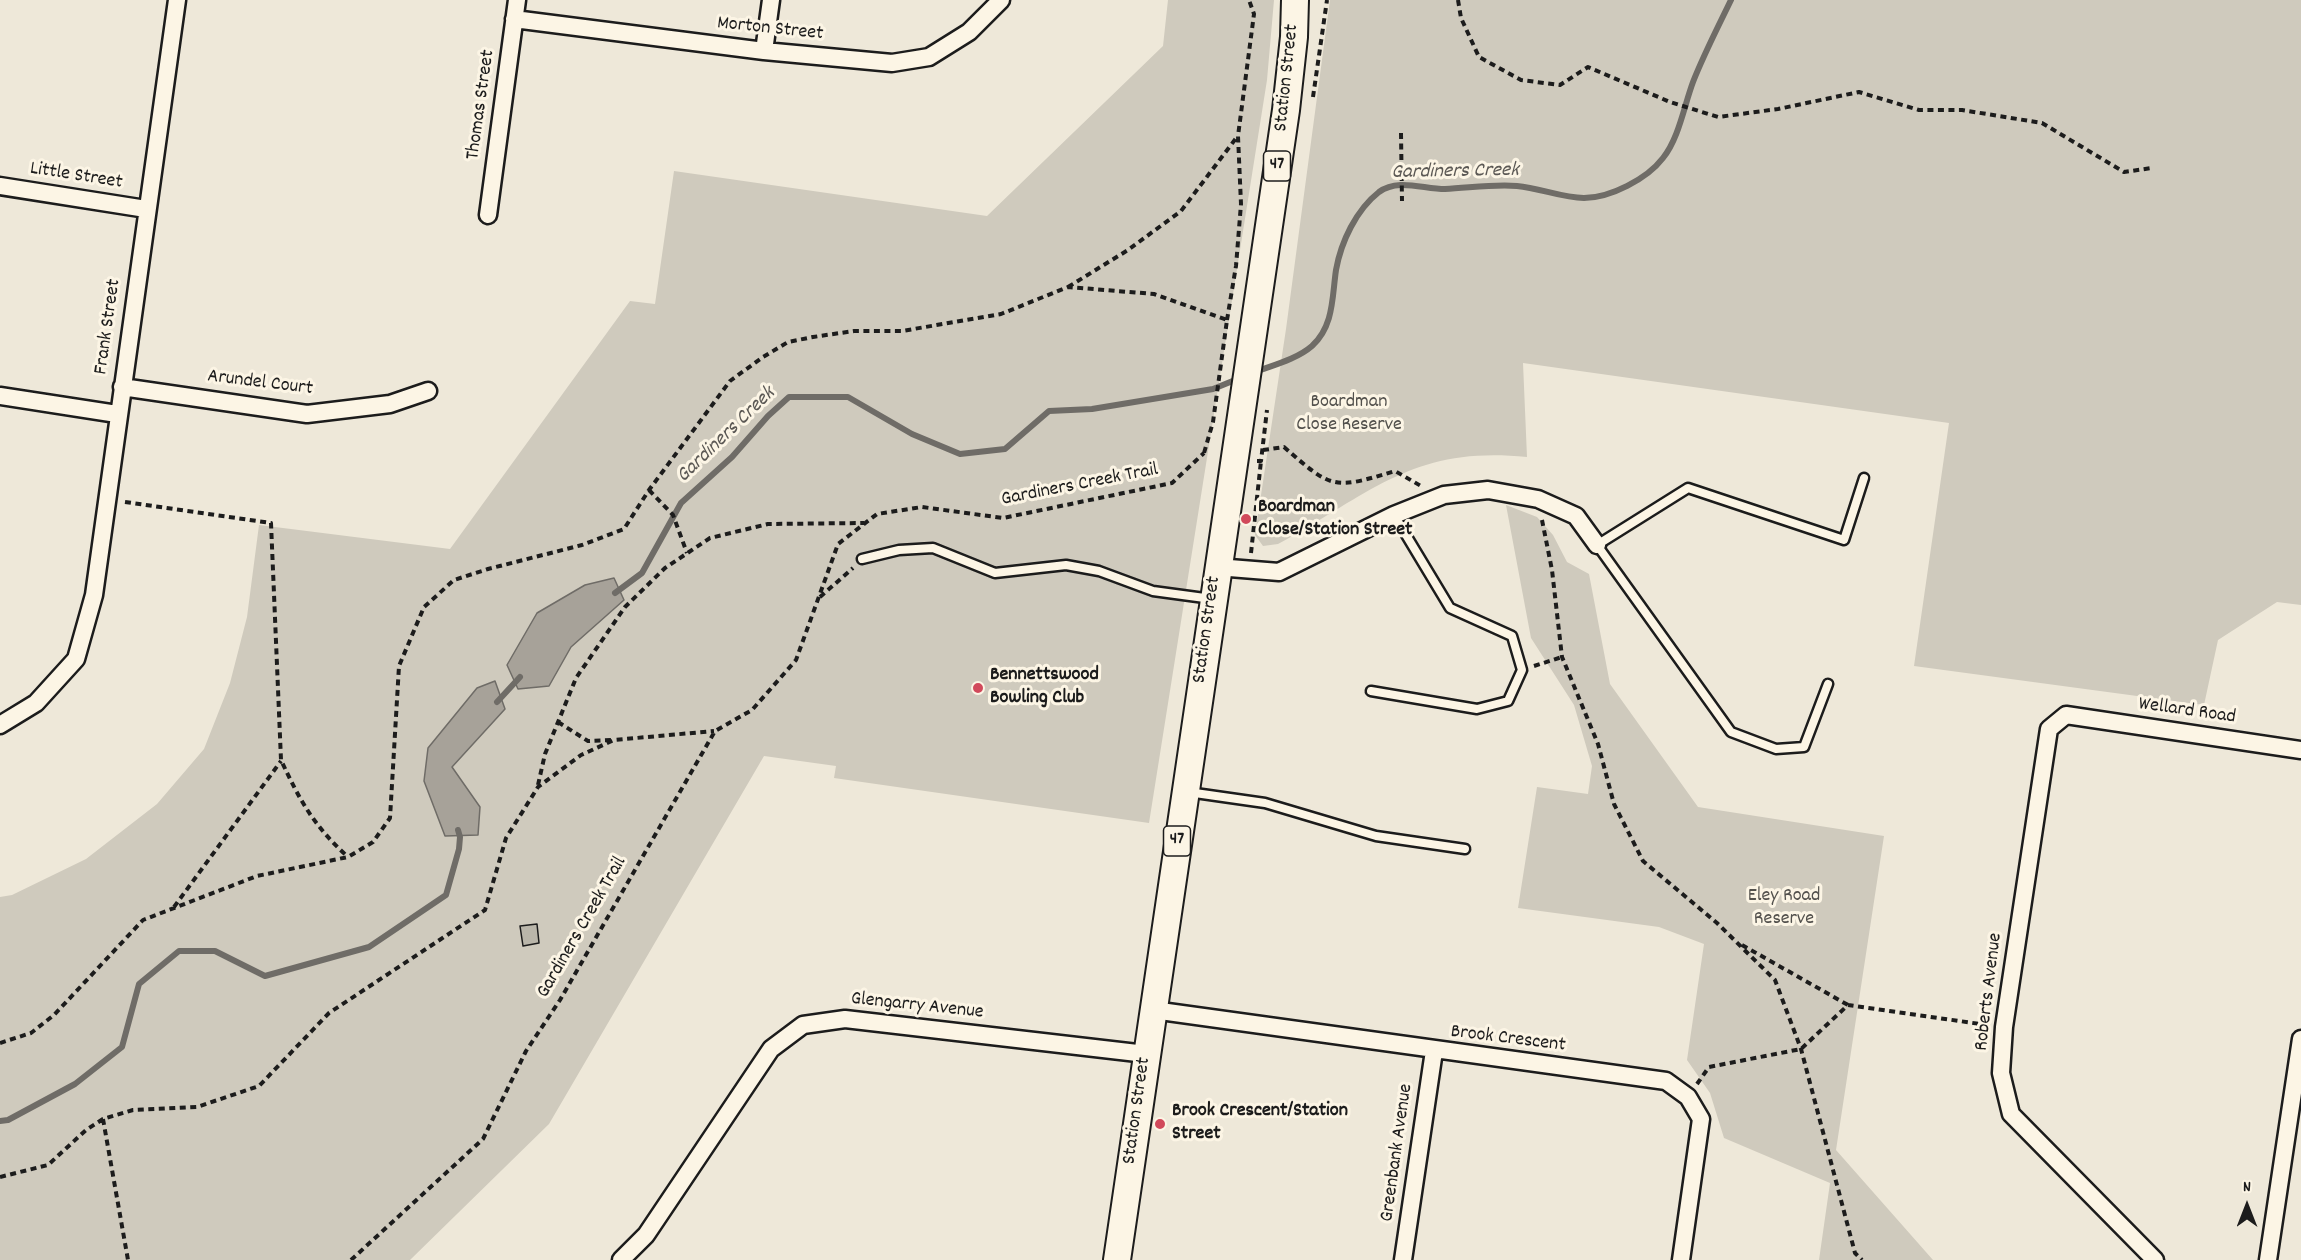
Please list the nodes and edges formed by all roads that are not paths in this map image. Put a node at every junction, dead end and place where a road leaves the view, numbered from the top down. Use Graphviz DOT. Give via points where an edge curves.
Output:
graph roads {
  1 [pos="177,0"];
  2 [pos="517,0"];
  3 [pos="771,0"];
  4 [pos="1001,0"];
  5 [pos="1295,0"];
  6 [pos="514,19"];
  7 [pos="764,51"];
  8 [pos="0,186"];
  9 [pos="146,209"];
  10 [pos="488,215"];
  11 [pos="122,387"];
  12 [pos="428,391"];
  13 [pos="0,396"];
  14 [pos="117,414"];
  15 [pos="1864,478"];
  16 [pos="1394,515"];
  17 [pos="1597,545"];
  18 [pos="862,559"];
  19 [pos="1217,567"];
  20 [pos="1213,600"];
  21 [pos="1828,684"];
  22 [pos="1371,691"];
  23 [pos="2066,715"];
  24 [pos="0,725"];
  25 [pos="2301,750"];
  26 [pos="1184,792"];
  27 [pos="1465,849"];
  28 [pos="1153,1010"];
  29 [pos="2301,1039"];
  30 [pos="1434,1051"];
  31 [pos="1146,1054"];
  32 [pos="2300,1059"];
  33 [pos="621,1260"];
  34 [pos="1117,1260"];
  35 [pos="1403,1260"];
  36 [pos="1681,1260"];
  37 [pos="2155,1260"];
  38 [pos="2268,1260"];
  1 -- 9 [label="street, Frank Street"];
  2 -- 6 [label="street, Thomas Street"];
  3 -- 7 [label="street"];
  4 -- 7 [label="street, Morton Street" via="969,32 929,57 892,63"];
  5 -- 19 [label="main road, Station Street / 47" via="1286,110"];
  6 -- 7 [label="street, Morton Street"];
  6 -- 10 [label="street, Thomas Street"];
  8 -- 9 [label="street, Little Street"];
  9 -- 11 [label="street, Frank Street"];
  11 -- 12 [label="street, Arundel Court" via="307,414 390,404"];
  11 -- 14 [label="street, Frank Street"];
  13 -- 14 [label="street"];
  14 -- 24 [label="street, Frank Street" via="94,595 76,659 36,703"];
  15 -- 17 [label="lane" via="1844,540 1688,488"];
  16 -- 17 [label="street" via="1444,495 1488,490 1538,499 1576,516"];
  16 -- 19 [label="street" via="1279,572"];
  16 -- 22 [label="lane" via="1450,608 1512,636 1522,670 1508,701 1477,709"];
  17 -- 21 [label="lane" via="1731,732 1776,749 1804,747"];
  18 -- 20 [label="lane" via="899,550 933,548 995,573 1066,565 1099,571 1153,591"];
  19 -- 20 [label="main road, Station Street / 47"];
  20 -- 26 [label="main road, Station Street / 47"];
  23 -- 25 [label="street, Wellard Road"];
  23 -- 37 [label="street, Roberts Avenue" via="2049,729 2004,1027 2001,1074 2011,1114"];
  26 -- 27 [label="lane" via="1264,803 1376,836"];
  26 -- 28 [label="main road, Station Street / 47"];
  28 -- 30 [label="street, Brook Crescent"];
  28 -- 31 [label="main road, Station Street / 47"];
  29 -- 32 [label="street"];
  30 -- 35 [label="street, Greenbank Avenue"];
  30 -- 36 [label="street, Brook Crescent" via="1666,1082 1688,1098 1701,1119"];
  31 -- 33 [label="street, Glengarry Avenue" via="845,1019 803,1025 771,1049 646,1235"];
  31 -- 34 [label="main road, Station Street / 47"];
  32 -- 38 [label="street"];
}
